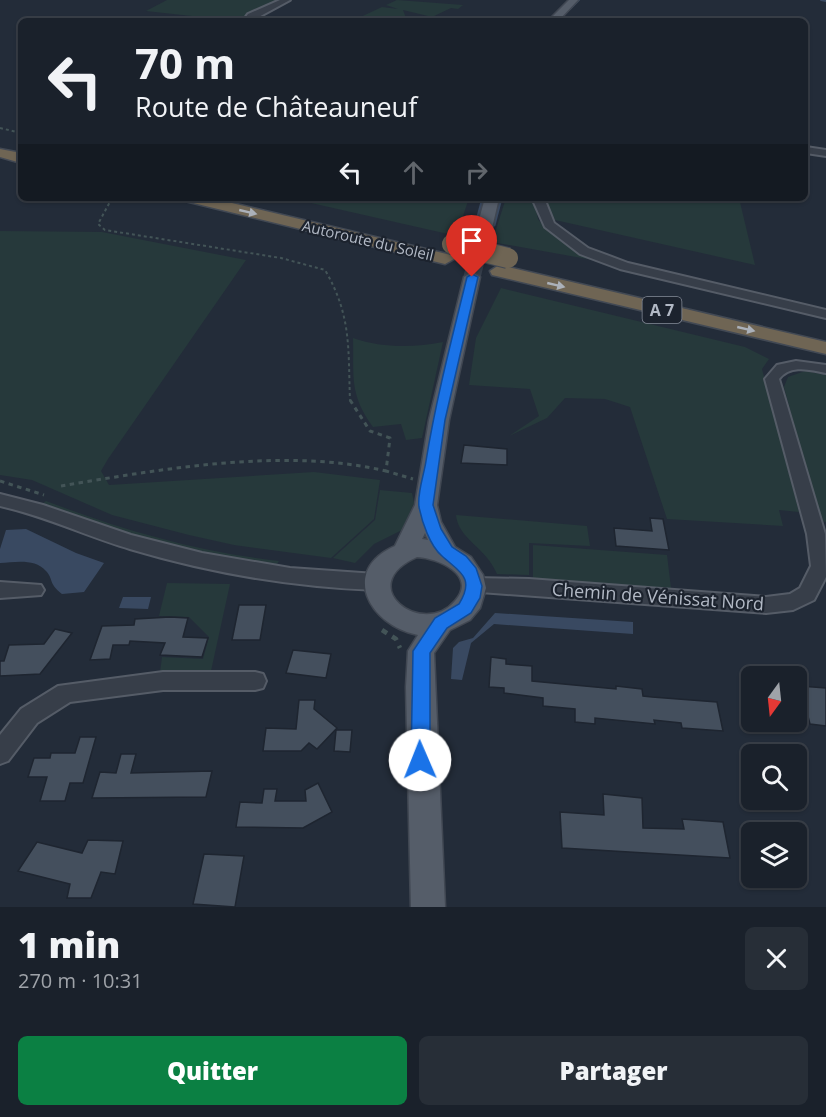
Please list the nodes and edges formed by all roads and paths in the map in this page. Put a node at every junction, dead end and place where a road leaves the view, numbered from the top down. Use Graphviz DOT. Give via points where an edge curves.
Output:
graph roads {
  1 [pos="286,0"];
  2 [pos="574,0"];
  3 [pos="249,18"];
  4 [pos="556,18"];
  5 [pos="0,128"];
  6 [pos="18,132"];
  7 [pos="0,140"];
  8 [pos="18,144"];
  9 [pos="808,150"];
  10 [pos="0,153"];
  11 [pos="826,153"];
  12 [pos="18,157"];
  13 [pos="110,201"];
  14 [pos="206,201"];
  15 [pos="261,201"];
  16 [pos="491,201"];
  17 [pos="539,201"];
  18 [pos="481,241"];
  19 [pos="448,251"];
  20 [pos="503,264"];
  21 [pos="472,277"];
  22 [pos="826,314"];
  23 [pos="826,332"];
  24 [pos="826,348"];
  25 [pos="826,369"];
  26 [pos="386,471"];
  27 [pos="430,480"];
  28 [pos="0,481"];
  29 [pos="61,486"];
  30 [pos="50,498"];
  31 [pos="0,500"];
  32 [pos="426,505"];
  33 [pos="405,551"];
  34 [pos="446,552"];
  35 [pos="376,582"];
  36 [pos="474,586"];
  37 [pos="0,590"];
  38 [pos="34,590"];
  39 [pos="398,618"];
  40 [pos="441,623"];
  41 [pos="422,651"];
  42 [pos="255,681"];
  43 [pos="0,753"];
  44 [pos="428,907"];
  1 -- 3 [label="street"];
  2 -- 4 [label="main road"];
  5 -- 6 [label="path"];
  7 -- 8 [label="highway"];
  9 -- 11 [label="street"];
  10 -- 12 [label="highway"];
  13 -- 26 [label="path" via="98,225 105,230 260,255 325,270 339,294 347,328 350,402 370,431 390,438"];
  14 -- 19 [label="highway, Autoroute du Soleil / A 7, one-way"];
  15 -- 19 [label="highway, Autoroute du Soleil / A 7"];
  16 -- 18 [label="main road"];
  17 -- 22 [label="street" via="549,225 584,251 624,266"];
  19 -- 20 [label="highway, Autoroute du Soleil / A 7"];
  20 -- 23 [label="highway, Autoroute du Soleil / A 7"];
  20 -- 24 [label="highway, Autoroute du Soleil / A 7, one-way"];
  21 -- 27 [label="main road" via="441,409"];
  25 -- 36 [label="street, Chemin de Vénissat Nord" via="786,366 776,371 772,379 816,534 820,566 807,594 793,602 766,605 529,586"];
  26 -- 27 [label="path" via="402,478"];
  26 -- 29 [label="path" via="354,462 294,458 125,474"];
  27 -- 32 [label="main road"];
  28 -- 30 [label="path"];
  31 -- 35 [label="street" via="33,507 148,548 221,564 346,582"];
  32 -- 33 [label="main road"];
  32 -- 34 [label="main road"];
  33 -- 34 [label="main road" via="426,547"];
  33 -- 35 [label="main road" via="385,563"];
  34 -- 36 [label="main road" via="461,560"];
  35 -- 39 [label="main road" via="381,602"];
  36 -- 40 [label="main road" via="465,609"];
  37 -- 38 [label="street"];
  39 -- 40 [label="main road" via="419,625"];
  39 -- 41 [label="main road"];
  40 -- 41 [label="main road"];
  41 -- 44 [label="main road" via="420,760"];
  42 -- 43 [label="street" via="163,681 66,693 28,716"];
}
